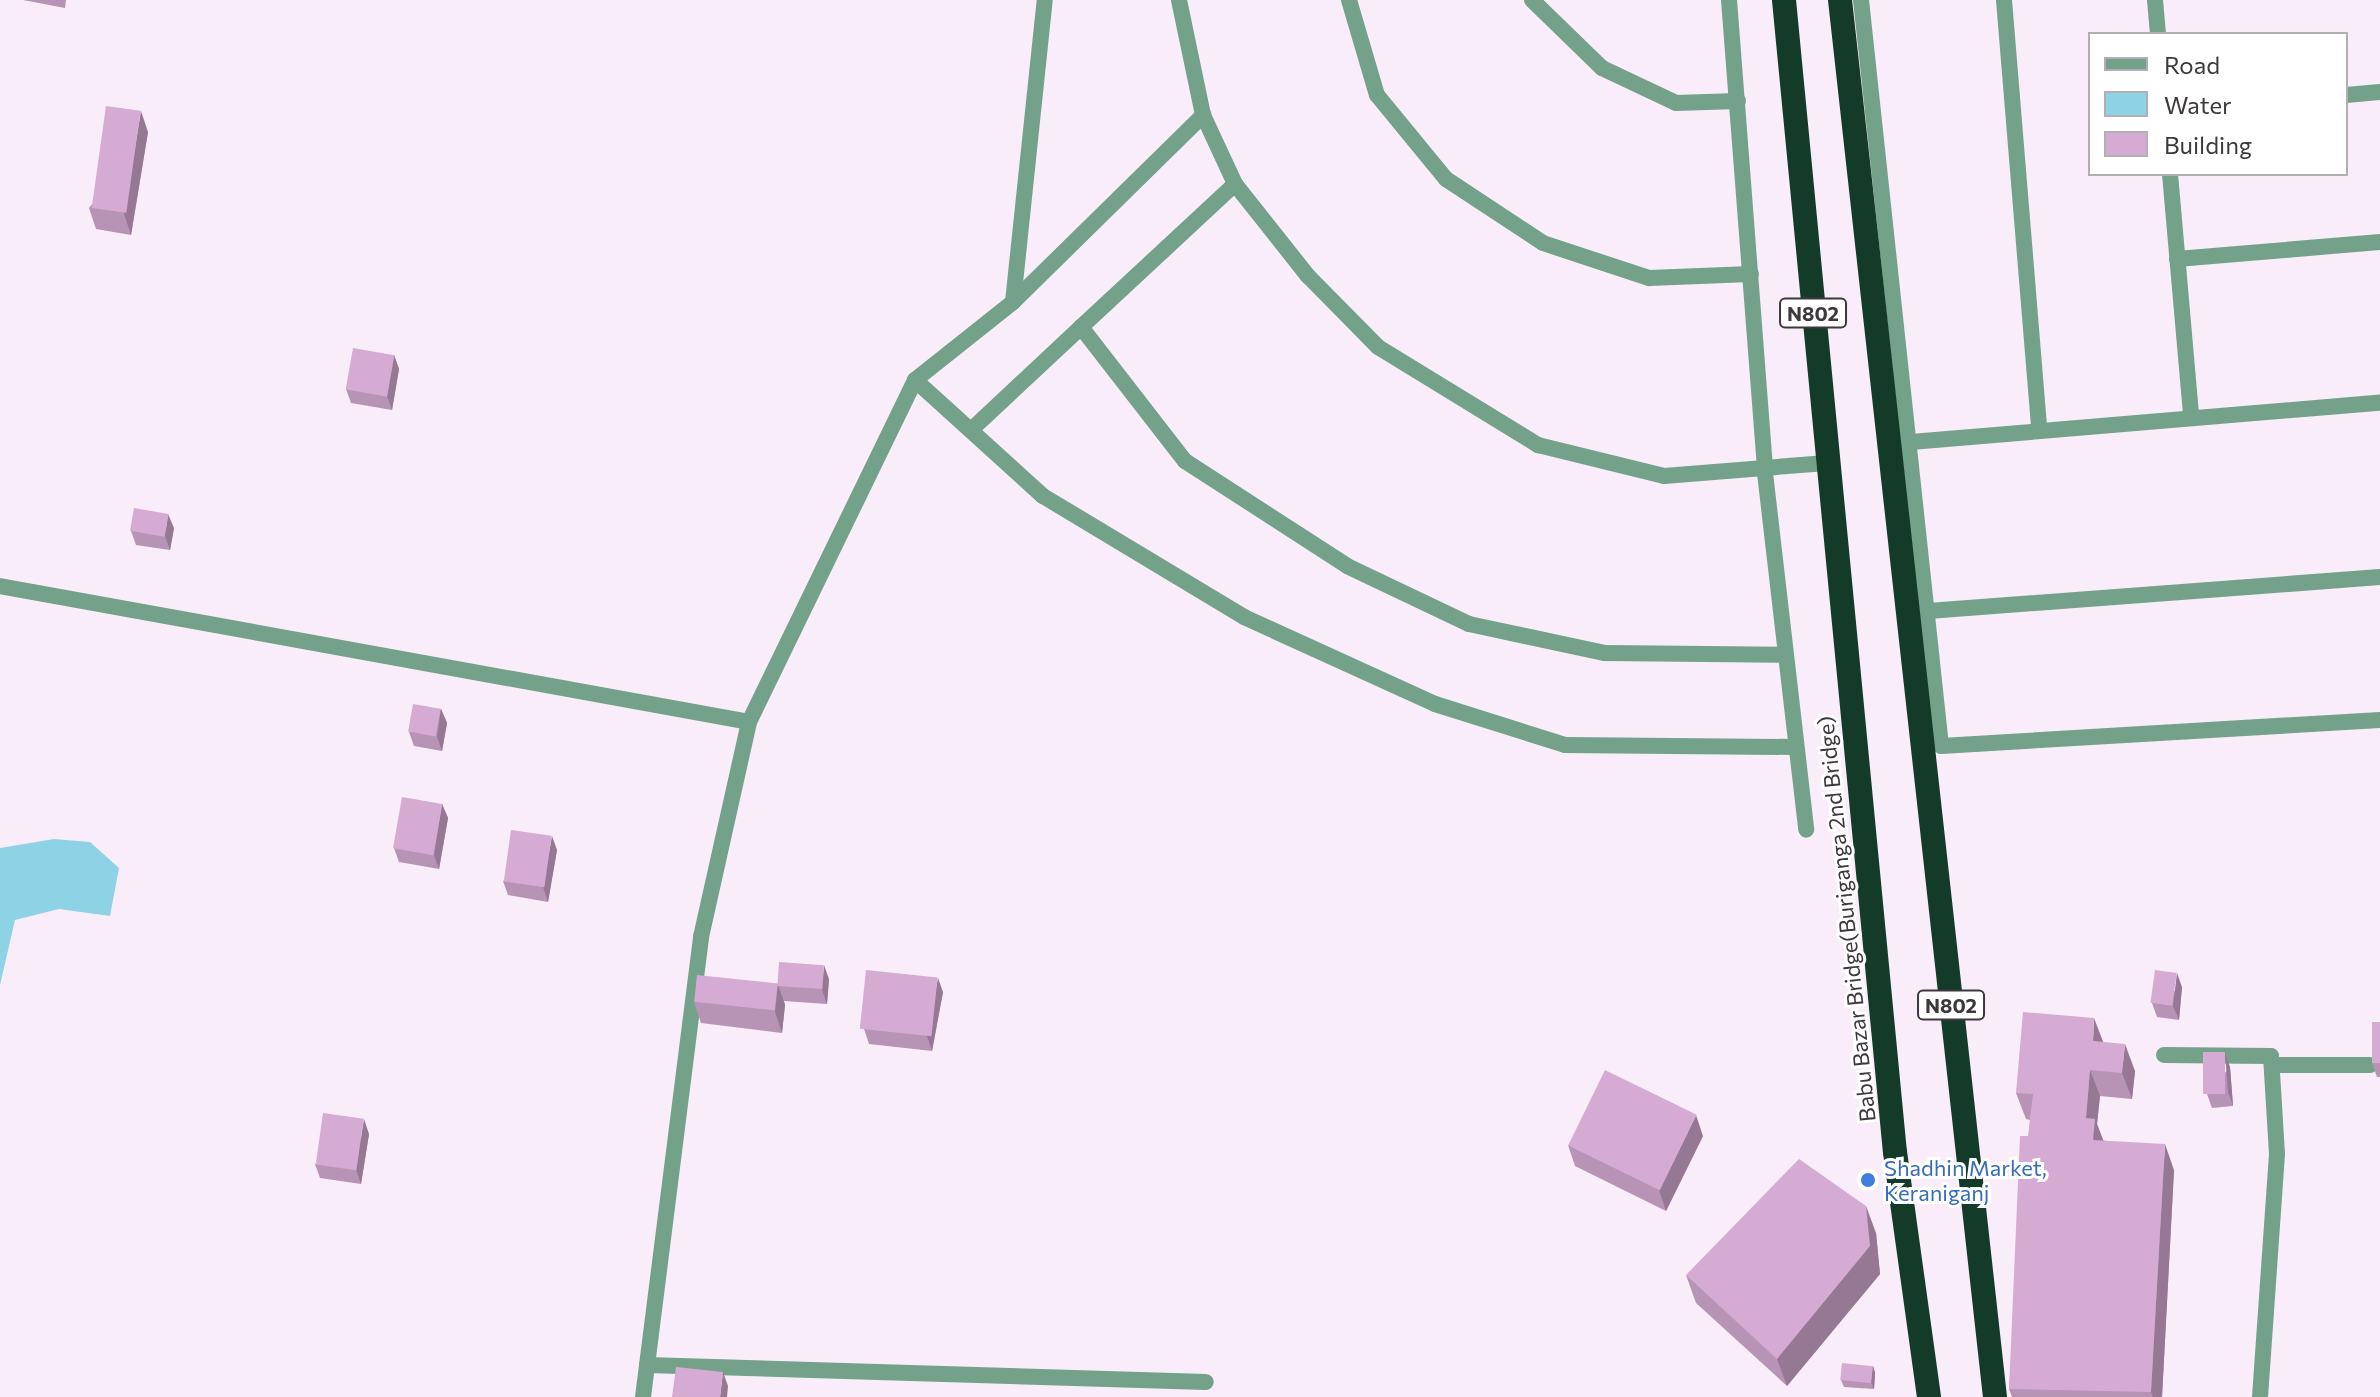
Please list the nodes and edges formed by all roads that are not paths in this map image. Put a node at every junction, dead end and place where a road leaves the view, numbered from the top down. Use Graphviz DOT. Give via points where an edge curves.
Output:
graph roads {
  1 [pos="1045,0"];
  2 [pos="1179,0"];
  3 [pos="1349,0"];
  4 [pos="1532,0"];
  5 [pos="1729,0"];
  6 [pos="1784,0"];
  7 [pos="1840,0"];
  8 [pos="1861,0"];
  9 [pos="2004,0"];
  10 [pos="2155,0"];
  11 [pos="2158,32"];
  12 [pos="2380,92"];
  13 [pos="2348,95"];
  14 [pos="1738,101"];
  15 [pos="1203,115"];
  16 [pos="2170,176"];
  17 [pos="1235,184"];
  18 [pos="2380,242"];
  19 [pos="2177,259"];
  20 [pos="1751,274"];
  21 [pos="1013,302"];
  22 [pos="1081,327"];
  23 [pos="915,380"];
  24 [pos="2380,403"];
  25 [pos="2191,416"];
  26 [pos="2039,429"];
  27 [pos="971,430"];
  28 [pos="1901,443"];
  29 [pos="1826,463"];
  30 [pos="1765,473"];
  31 [pos="2380,577"];
  32 [pos="0,586"];
  33 [pos="1916,612"];
  34 [pos="1782,655"];
  35 [pos="2380,720"];
  36 [pos="749,722"];
  37 [pos="1794,747"];
  38 [pos="1806,830"];
  39 [pos="2164,1055"];
  40 [pos="2272,1065"];
  41 [pos="2370,1065"];
  42 [pos="647,1365"];
  43 [pos="1206,1382"];
  44 [pos="643,1397"];
  45 [pos="1929,1397"];
  46 [pos="1995,1397"];
  47 [pos="2260,1397"];
  1 -- 21 [label="street"];
  2 -- 15 [label="street"];
  3 -- 20 [label="street" via="1377,95 1458,187 1543,243 1649,278"];
  4 -- 14 [label="street" via="1602,68 1676,103"];
  5 -- 14 [label="street"];
  6 -- 29 [label="highway, N802"];
  7 -- 28 [label="highway, N802"];
  8 -- 28 [label="street"];
  9 -- 26 [label="street"];
  10 -- 11 [label="street"];
  12 -- 13 [label="street"];
  14 -- 20 [label="street"];
  15 -- 17 [label="street"];
  15 -- 21 [label="street"];
  16 -- 19 [label="street"];
  17 -- 22 [label="street"];
  17 -- 30 [label="street" via="1308,276 1378,347 1538,445 1664,476"];
  18 -- 19 [label="street"];
  19 -- 25 [label="street"];
  20 -- 30 [label="street"];
  21 -- 23 [label="street"];
  22 -- 27 [label="street"];
  22 -- 34 [label="street" via="1185,461 1347,566 1469,624 1604,653"];
  23 -- 27 [label="street"];
  23 -- 36 [label="street"];
  24 -- 25 [label="street"];
  25 -- 26 [label="street"];
  26 -- 28 [label="street"];
  27 -- 37 [label="street" via="1043,496 1244,617 1435,704 1565,745"];
  28 -- 33 [label="highway, N802"];
  29 -- 30 [label="street"];
  29 -- 45 [label="highway, Babu Bazar Bridge(Buriganga 2nd Bridge) / N802" via="1895,1152"];
  30 -- 34 [label="street"];
  31 -- 33 [label="street"];
  32 -- 36 [label="street"];
  33 -- 35 [label="street" via="1941,746"];
  33 -- 46 [label="highway, N802"];
  34 -- 37 [label="street"];
  36 -- 42 [label="street" via="701,937"];
  37 -- 38 [label="street"];
  39 -- 40 [label="street" via="2271,1056"];
  40 -- 41 [label="street"];
  40 -- 47 [label="street" via="2277,1154"];
  42 -- 43 [label="street"];
  42 -- 44 [label="street"];
}
